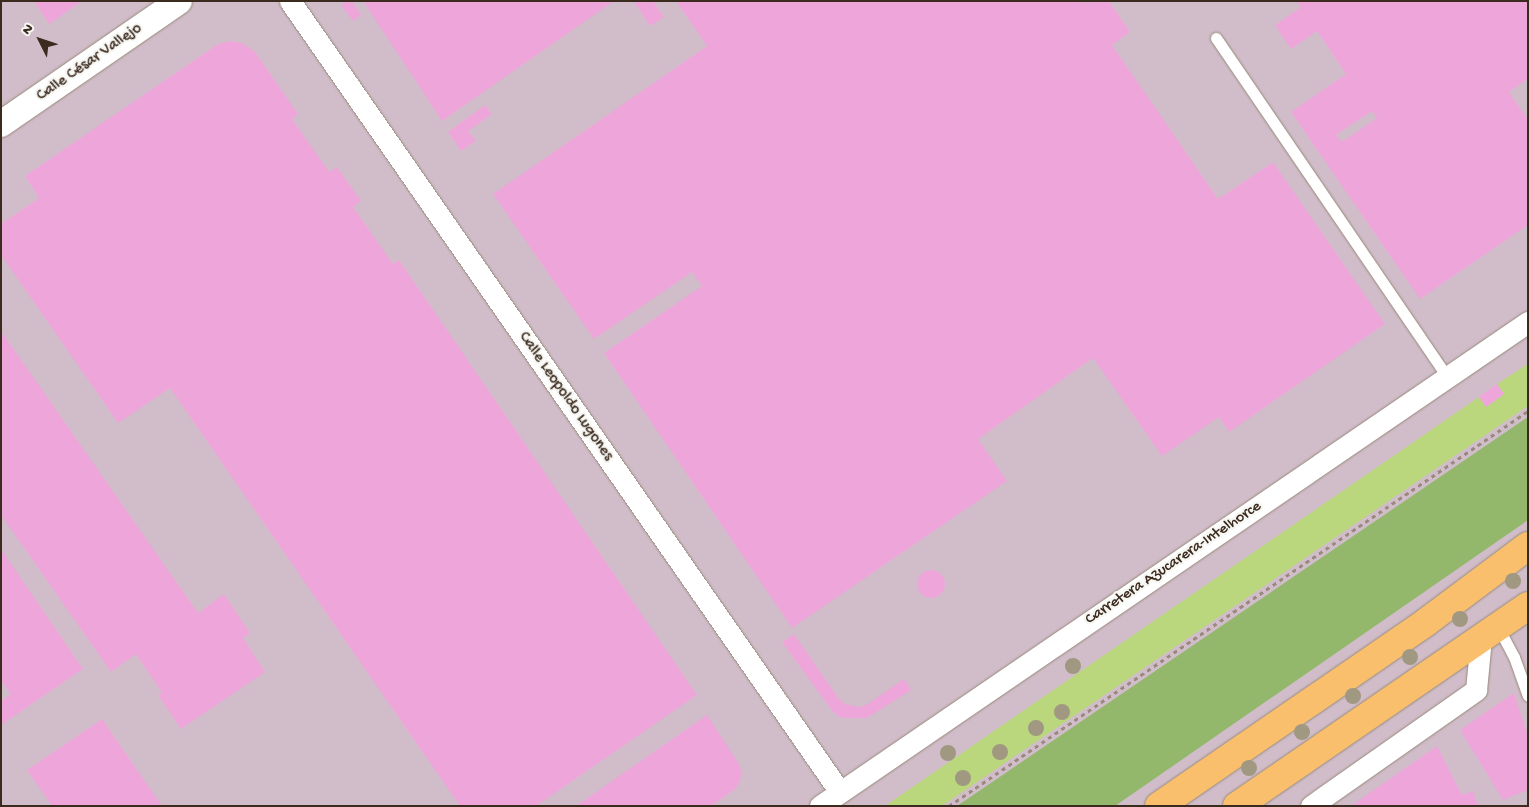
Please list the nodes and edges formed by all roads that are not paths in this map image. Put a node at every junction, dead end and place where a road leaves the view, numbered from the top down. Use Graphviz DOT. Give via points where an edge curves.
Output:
graph roads {
  1 [pos="179,1"];
  2 [pos="290,1"];
  3 [pos="1216,38"];
  4 [pos="1,124"];
  5 [pos="1528,322"];
  6 [pos="1446,377"];
  7 [pos="1528,546"];
  8 [pos="1528,606"];
  9 [pos="1489,632"];
  10 [pos="1528,696"];
  11 [pos="840,792"];
  12 [pos="820,806"];
  13 [pos="1159,806"];
  14 [pos="1237,806"];
  15 [pos="1311,806"];
  1 -- 4 [label="street, Calle César Vallejo"];
  2 -- 11 [label="street, Calle Leopoldo Lugones"];
  3 -- 6 [label="lane"];
  5 -- 6 [label="street, Carretera Azucarera-Intelhorce"];
  6 -- 11 [label="street, Carretera Azucarera-Intelhorce"];
  7 -- 13 [label="main road" via="1425,623"];
  8 -- 9 [label="main road"];
  9 -- 10 [label="lane" via="1514,657"];
  9 -- 14 [label="main road"];
  9 -- 15 [label="street" via="1476,690"];
  11 -- 12 [label="street, Carretera Azucarera-Intelhorce"];
}
